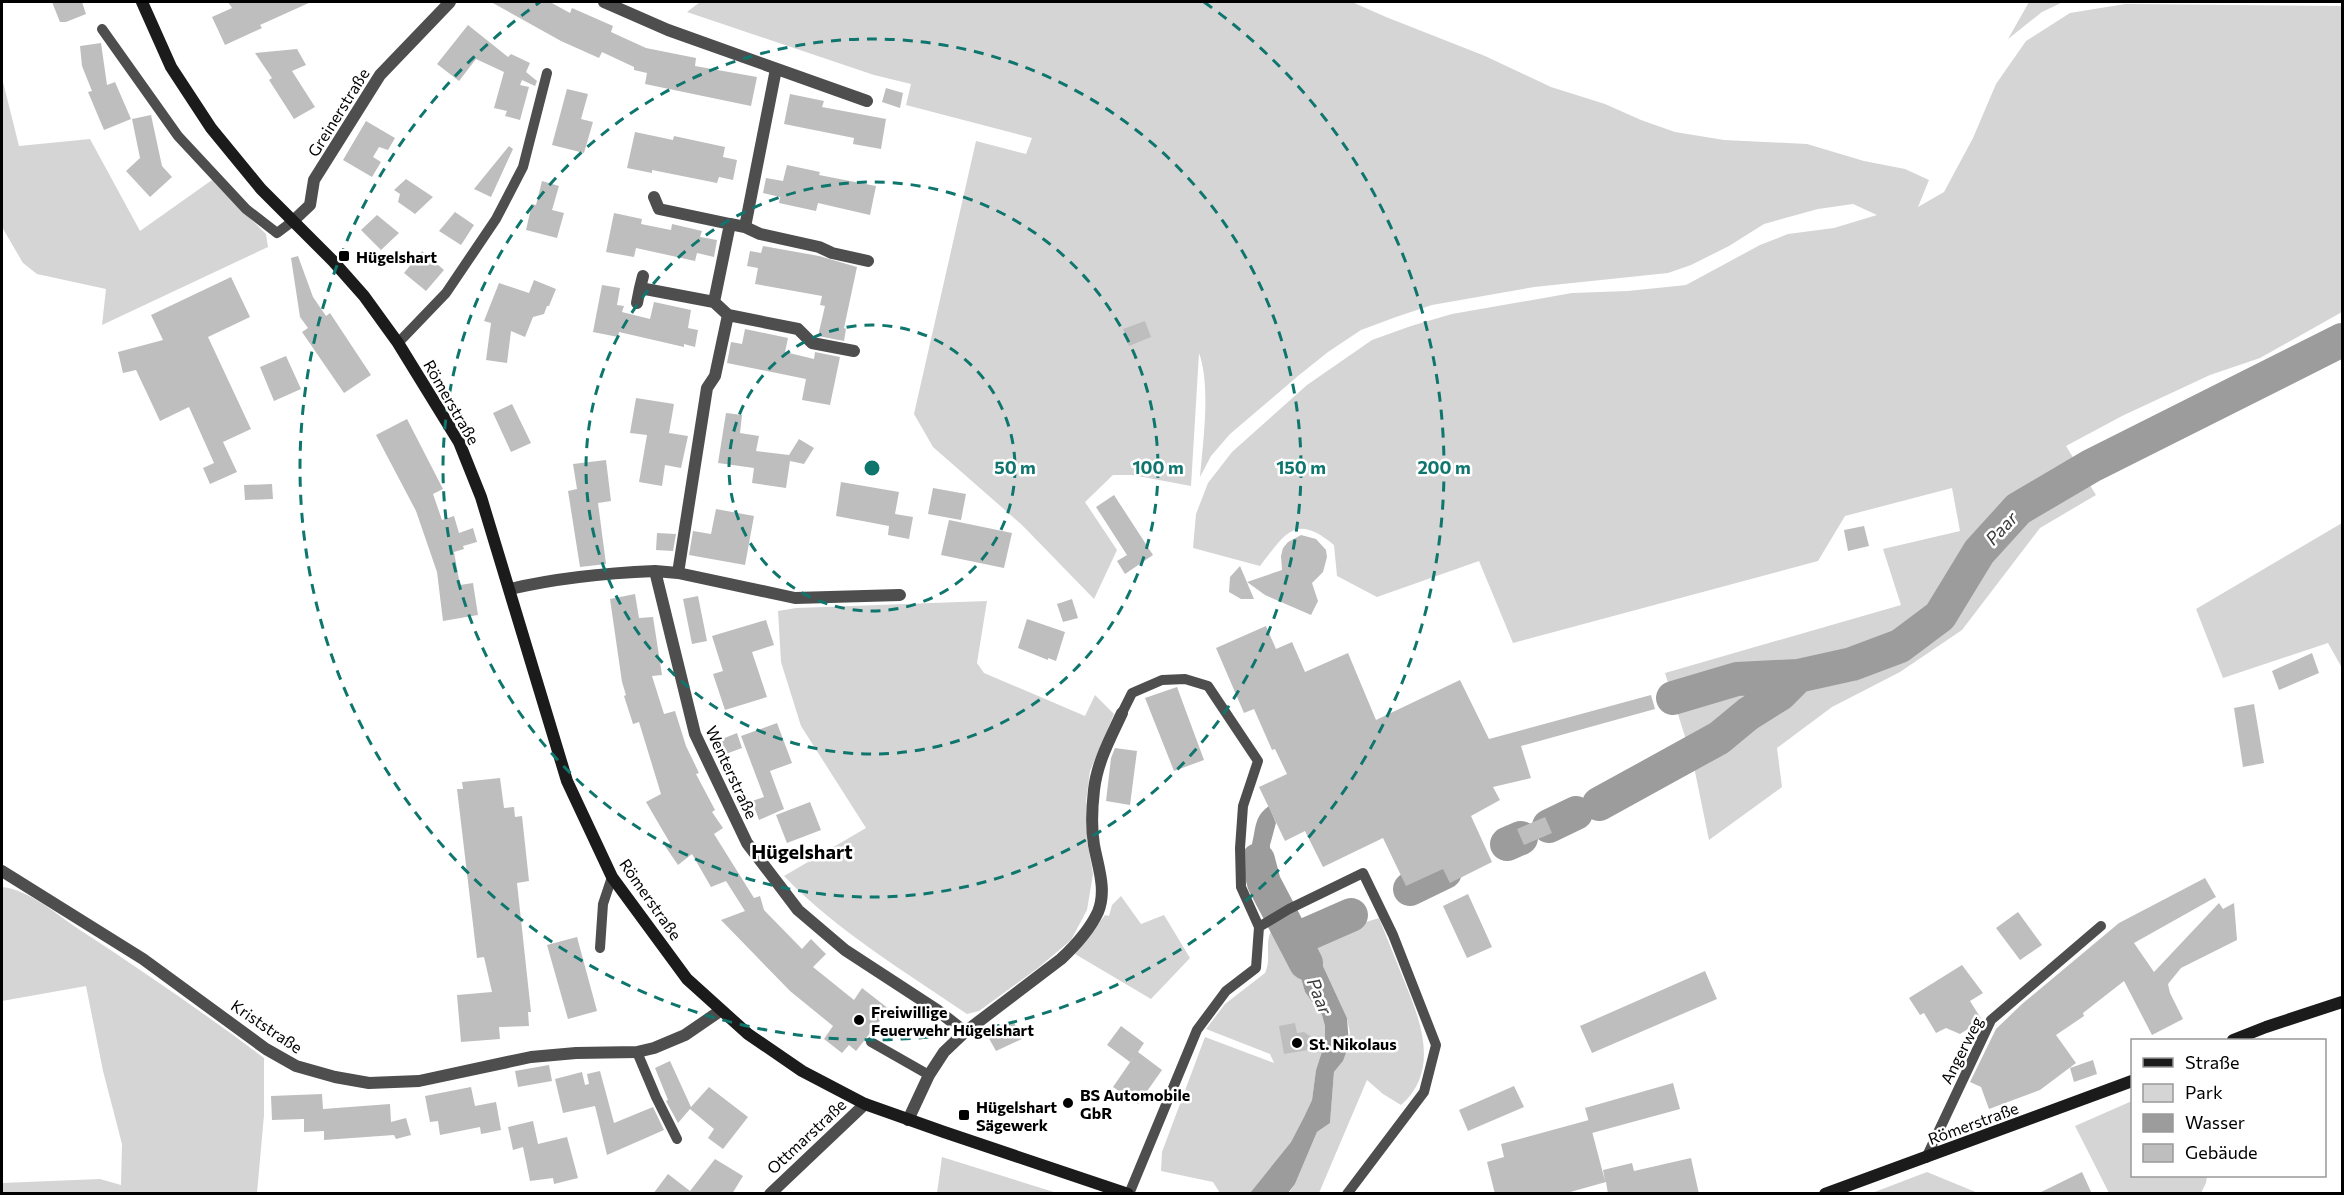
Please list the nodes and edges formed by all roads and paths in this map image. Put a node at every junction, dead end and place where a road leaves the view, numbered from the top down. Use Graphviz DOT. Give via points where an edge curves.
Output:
graph roads {
  1 [pos="142,2"];
  2 [pos="450,2"];
  3 [pos="604,2"];
  4 [pos="102,29"];
  5 [pos="776,69"];
  6 [pos="548,73"];
  7 [pos="867,101"];
  8 [pos="654,197"];
  9 [pos="293,221"];
  10 [pos="730,224"];
  11 [pos="745,227"];
  12 [pos="868,261"];
  13 [pos="714,302"];
  14 [pos="637,303"];
  15 [pos="728,315"];
  16 [pos="398,343"];
  17 [pos="854,351"];
  18 [pos="655,571"];
  19 [pos="678,573"];
  20 [pos="510,589"];
  21 [pos="900,595"];
  22 [pos="1122,712"];
  23 [pos="2,871"];
  24 [pos="612,878"];
  25 [pos="2101,926"];
  26 [pos="1259,927"];
  27 [pos="600,948"];
  28 [pos="2343,1002"];
  29 [pos="720,1011"];
  30 [pos="965,1032"];
  31 [pos="2238,1039"];
  32 [pos="871,1042"];
  33 [pos="637,1052"];
  34 [pos="929,1075"];
  35 [pos="2131,1082"];
  36 [pos="865,1104"];
  37 [pos="908,1120"];
  38 [pos="677,1139"];
  39 [pos="1926,1158"];
  40 [pos="770,1194"];
  41 [pos="1129,1194"];
  42 [pos="1347,1194"];
  43 [pos="1825,1194"];
  1 -- 9 [label="main road, Römerstraße" via="171,67 211,128"];
  2 -- 9 [label="street, Greinerstraße" via="380,75 314,180 310,205"];
  3 -- 5 [label="street"];
  4 -- 9 [label="lane" via="178,136 246,209 278,233"];
  5 -- 7 [label="street"];
  5 -- 11 [label="street"];
  6 -- 16 [label="lane" via="523,167 496,219 446,293"];
  8 -- 10 [label="street" via="659,209"];
  9 -- 16 [label="main road, Römerstraße" via="364,296"];
  10 -- 11 [label="street"];
  10 -- 13 [label="street"];
  11 -- 12 [label="street"];
  13 -- 14 [label="street" via="642,282"];
  13 -- 15 [label="street"];
  15 -- 17 [label="street" via="798,329 812,343"];
  15 -- 19 [label="street" via="715,376 707,388"];
  16 -- 20 [label="main road, Römerstraße" via="459,442"];
  18 -- 19 [label="street"];
  18 -- 20 [label="street"];
  18 -- 30 [label="street, Wenterstraße" via="695,734 747,843 798,910 845,950"];
  19 -- 21 [label="street" via="795,598"];
  20 -- 24 [label="main road, Römerstraße" via="567,781"];
  22 -- 26 [label="lane" via="1132,693 1162,680 1185,679 1208,686 1258,761 1243,806 1240,848 1241,887"];
  22 -- 30 [label="street" via="1101,759 1094,789 1092,823 1102,896 1097,912 1074,947 1061,959"];
  23 -- 33 [label="street, Kriststraße" via="143,958 296,1066 369,1083 419,1082 531,1057"];
  24 -- 27 [label="lane" via="603,904"];
  24 -- 29 [label="main road, Römerstraße" via="687,979"];
  25 -- 39 [label="lane, Angerweg" via="1991,1020"];
  26 -- 41 [label="lane" via="1256,968 1226,991 1197,1030"];
  26 -- 42 [label="lane" via="1363,873 1393,935 1436,1046 1424,1092"];
  28 -- 31 [label="main road"];
  29 -- 33 [label="street, Kriststraße" via="685,1035"];
  29 -- 36 [label="main road, Römerstraße" via="802,1071"];
  30 -- 34 [label="street" via="944,1052"];
  32 -- 34 [label="lane"];
  33 -- 38 [label="lane"];
  34 -- 37 [label="street"];
  35 -- 39 [label="main road, Römerstraße"];
  36 -- 37 [label="main road, Römerstraße"];
  36 -- 40 [label="street, Ottmarstraße"];
  37 -- 41 [label="main road, Römerstraße"];
  39 -- 43 [label="main road, Römerstraße"];
}
